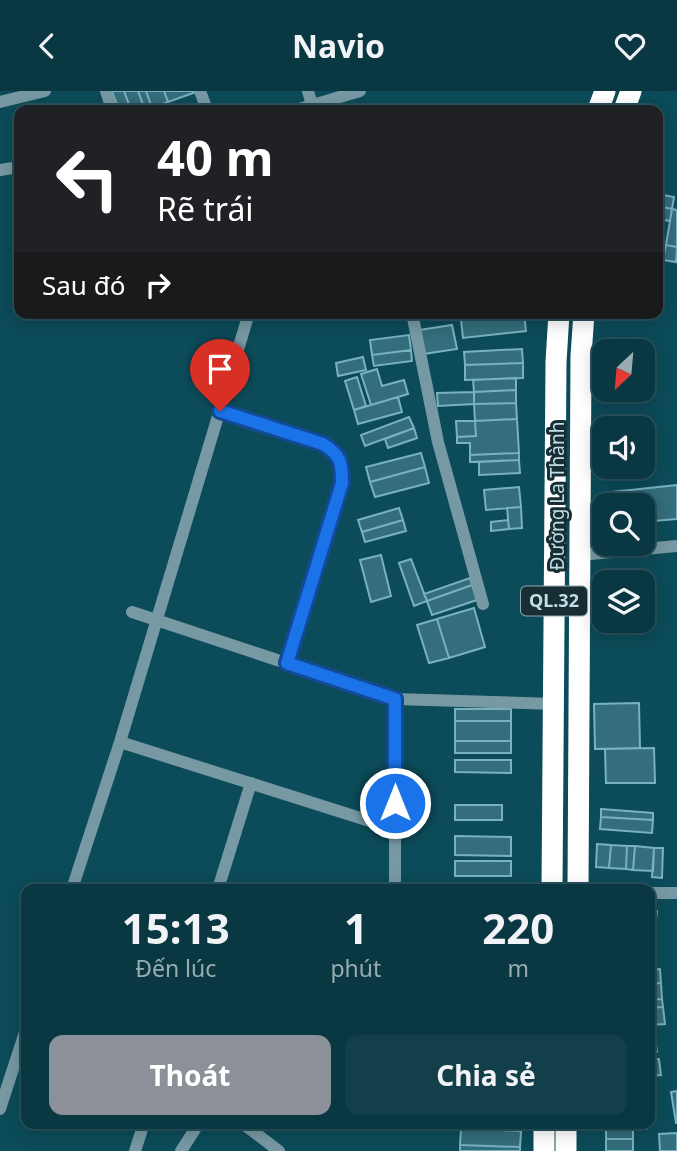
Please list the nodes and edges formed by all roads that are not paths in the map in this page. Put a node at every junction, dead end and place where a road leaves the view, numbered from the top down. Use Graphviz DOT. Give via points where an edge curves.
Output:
graph roads {
  1 [pos="45,91"];
  2 [pos="308,91"];
  3 [pos="360,91"];
  4 [pos="0,102"];
  5 [pos="312,105"];
  6 [pos="247,319"];
  7 [pos="413,319"];
  8 [pos="559,319"];
  9 [pos="584,319"];
  10 [pos="220,411"];
  11 [pos="677,546"];
  12 [pos="580,555"];
  13 [pos="483,604"];
  14 [pos="132,612"];
  15 [pos="157,620"];
  16 [pos="287,663"];
  17 [pos="395,699"];
  18 [pos="554,704"];
  19 [pos="120,742"];
  20 [pos="251,783"];
  21 [pos="395,829"];
  22 [pos="74,884"];
  23 [pos="220,884"];
  24 [pos="395,884"];
  25 [pos="552,884"];
  26 [pos="578,884"];
  27 [pos="655,893"];
  28 [pos="677,894"];
  29 [pos="21,1044"];
  30 [pos="0,1109"];
  31 [pos="142,1129"];
  32 [pos="195,1129"];
  33 [pos="250,1129"];
  34 [pos="544,1129"];
  35 [pos="566,1129"];
  36 [pos="135,1151"];
  37 [pos="181,1151"];
  38 [pos="279,1151"];
  39 [pos="544,1151"];
  40 [pos="566,1151"];
  1 -- 4 [label="street"];
  2 -- 5 [label="street"];
  3 -- 5 [label="street"];
  6 -- 10 [label="street"];
  7 -- 13 [label="street" via="438,442"];
  8 -- 18 [label="highway, Đường La Thành / QL.32"];
  9 -- 12 [label="highway, Đường La Thành / QL.32"];
  10 -- 15 [label="street"];
  10 -- 16 [label="street" via="323,444 335,451 342,467 342,483"];
  11 -- 12 [label="street"];
  12 -- 26 [label="highway, Đường La Thành / QL.32"];
  14 -- 15 [label="street"];
  15 -- 16 [label="street"];
  15 -- 19 [label="street"];
  16 -- 17 [label="street"];
  17 -- 18 [label="street"];
  17 -- 21 [label="street"];
  18 -- 25 [label="highway, Đường La Thành / QL.32"];
  19 -- 20 [label="street"];
  19 -- 22 [label="street"];
  20 -- 21 [label="street"];
  20 -- 23 [label="street"];
  21 -- 24 [label="street"];
  27 -- 28 [label="street"];
  29 -- 30 [label="street"];
  31 -- 36 [label="street"];
  32 -- 37 [label="street"];
  33 -- 38 [label="street"];
  34 -- 39 [label="highway"];
  35 -- 40 [label="highway"];
}
